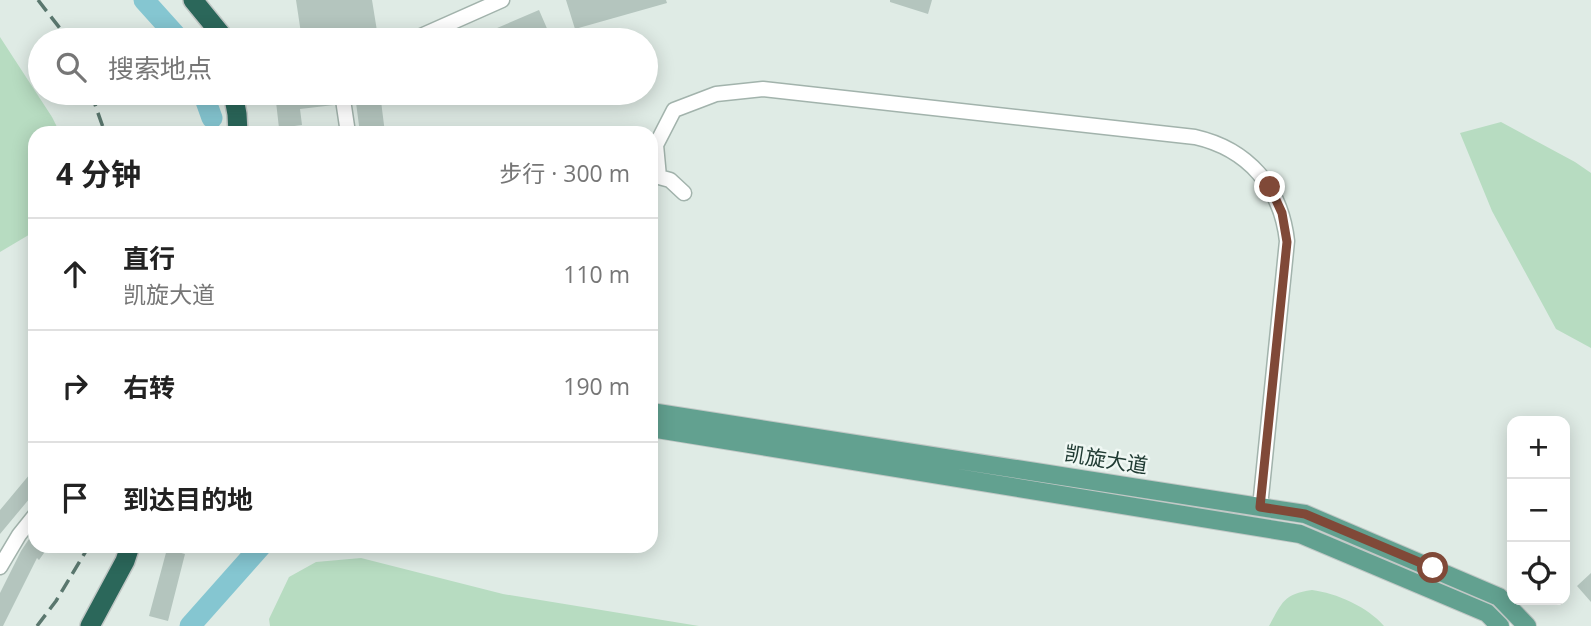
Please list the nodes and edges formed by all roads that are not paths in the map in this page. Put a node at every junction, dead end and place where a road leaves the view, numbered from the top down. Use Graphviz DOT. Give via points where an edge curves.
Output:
graph roads {
  1 [pos="193,0"];
  2 [pos="502,0"];
  3 [pos="216,28"];
  4 [pos="439,28"];
  5 [pos="235,105"];
  6 [pos="344,105"];
  7 [pos="237,126"];
  8 [pos="347,126"];
  9 [pos="658,141"];
  10 [pos="658,166"];
  11 [pos="684,193"];
  12 [pos="658,413"];
  13 [pos="658,429"];
  14 [pos="1260,507"];
  15 [pos="28,523"];
  16 [pos="128,553"];
  17 [pos="0,568"];
  18 [pos="90,626"];
  19 [pos="1500,626"];
  20 [pos="1527,626"];
  1 -- 3 [label="highway"];
  2 -- 4 [label="street"];
  5 -- 7 [label="highway"];
  6 -- 8 [label="street"];
  9 -- 14 [label="street" via="674,110 716,94 763,89 1195,137 1232,150 1270,187 1282,213 1287,242"];
  10 -- 11 [label="street" via="659,177"];
  12 -- 14 [label="main road, 凯旋大道"];
  13 -- 19 [label="main road, 凯旋大道" via="1300,534 1487,613"];
  14 -- 20 [label="main road, 凯旋大道" via="1305,514 1499,597"];
  15 -- 17 [label="street"];
  16 -- 18 [label="highway"];
}
